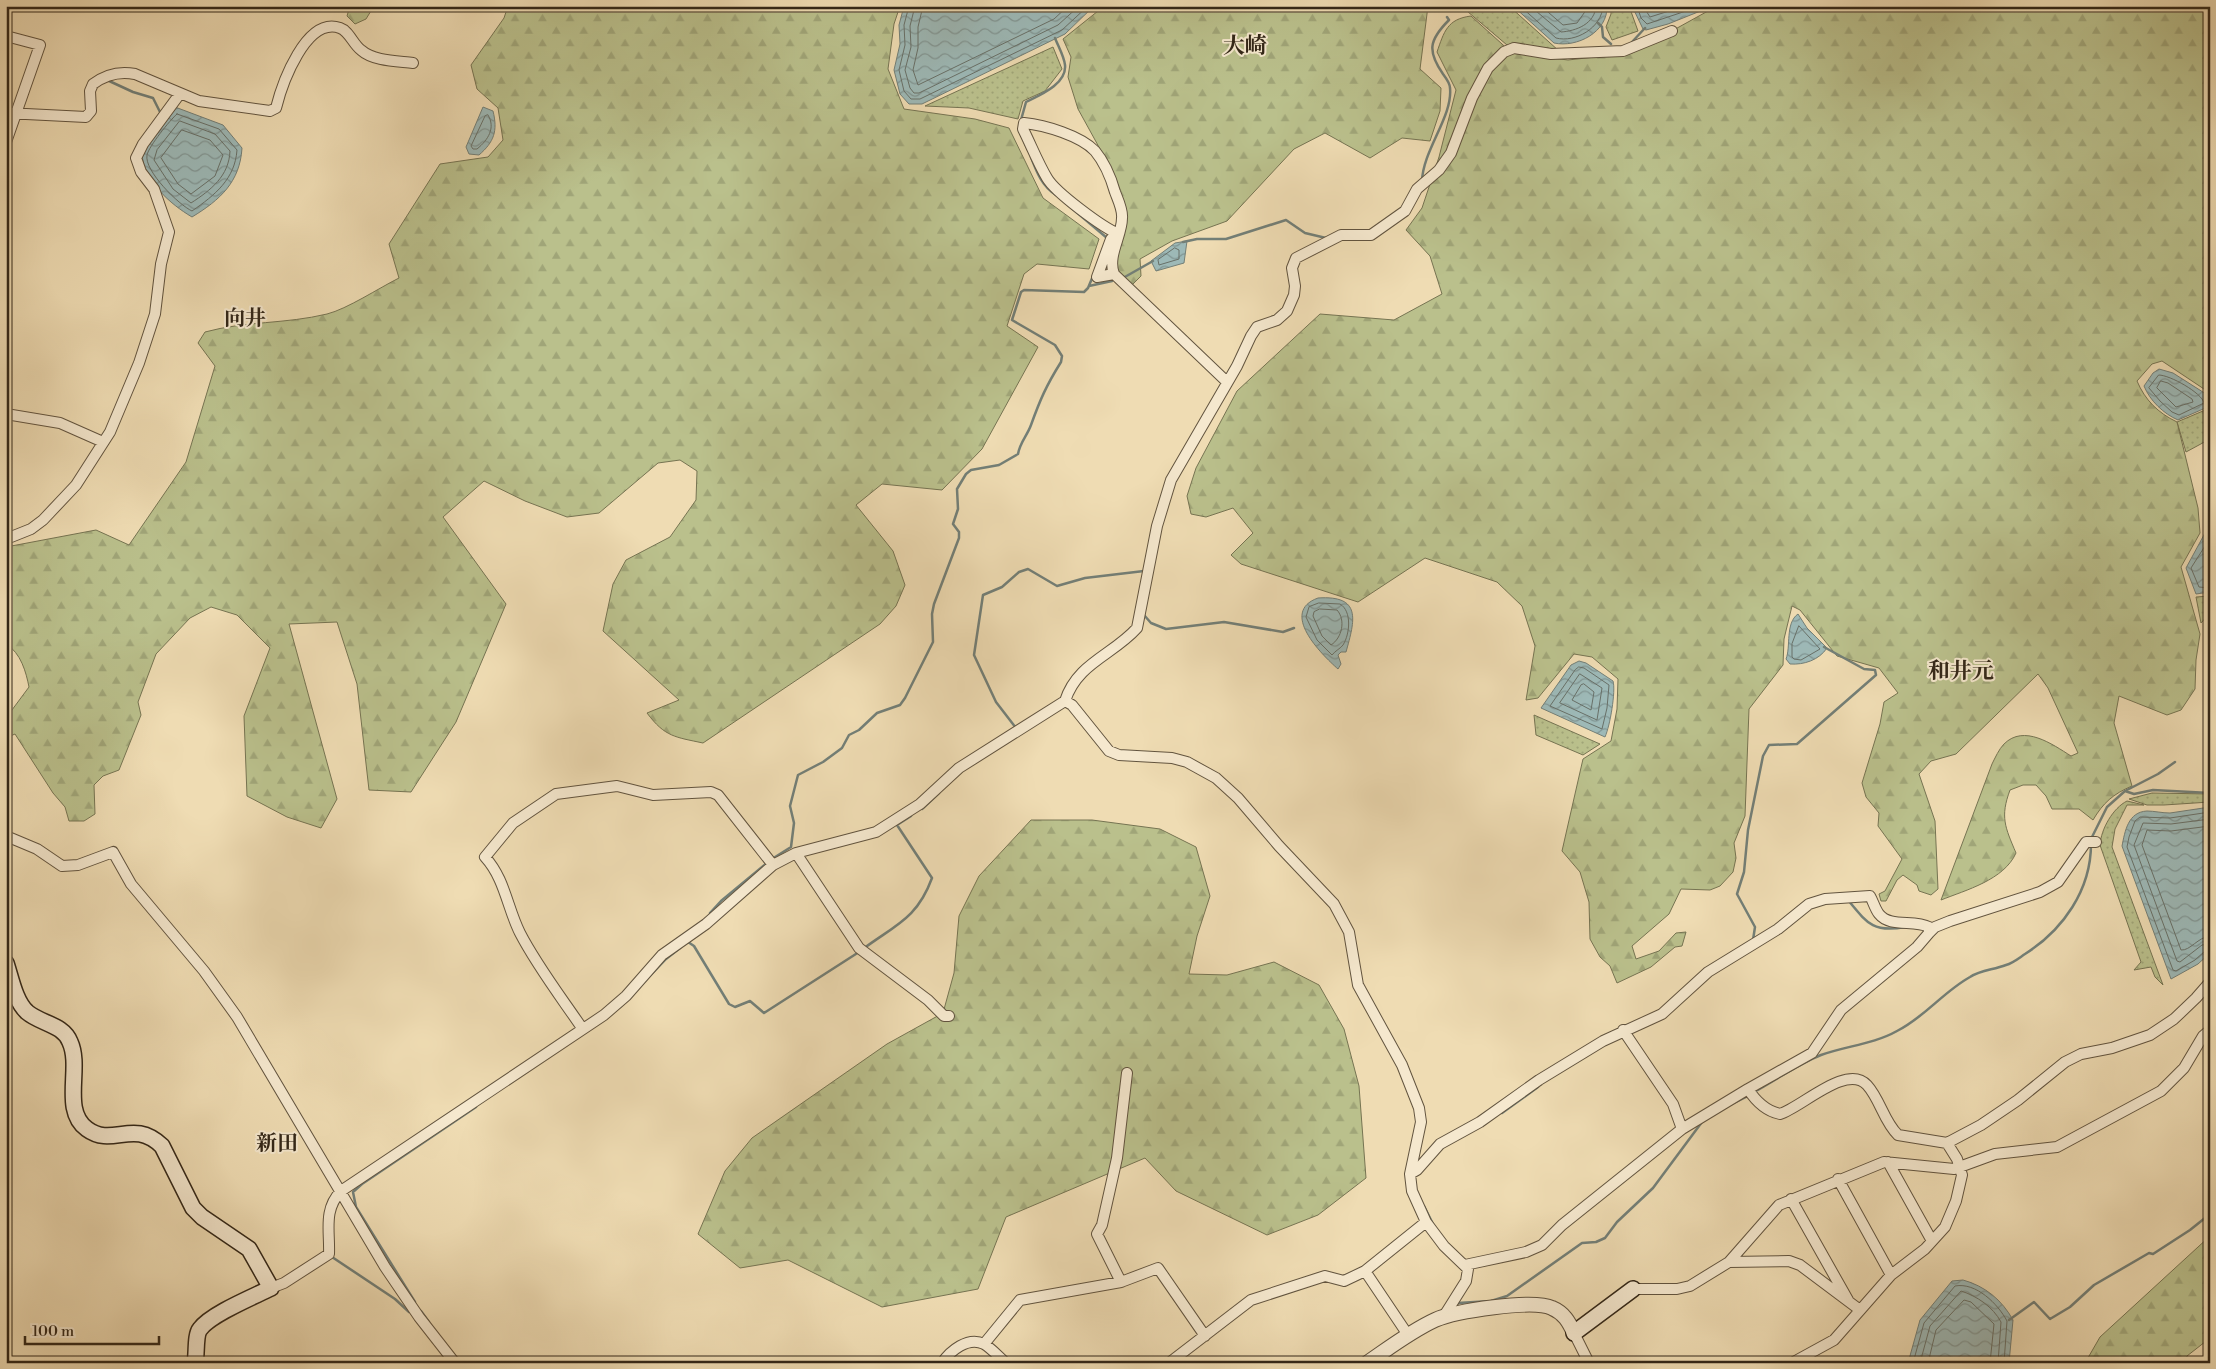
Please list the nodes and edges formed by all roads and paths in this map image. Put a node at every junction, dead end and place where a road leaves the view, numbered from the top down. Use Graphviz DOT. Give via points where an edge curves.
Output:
graph roads {
  1 [pos="1672,31"];
  2 [pos="6,36"];
  3 [pos="413,63"];
  4 [pos="179,95"];
  5 [pos="11,113"];
  6 [pos="6,142"];
  7 [pos="1114,233"];
  8 [pos="1114,274"];
  9 [pos="1227,382"];
  10 [pos="6,414"];
  11 [pos="103,442"];
  12 [pos="6,539"];
  13 [pos="1065,701"];
  14 [pos="6,836"];
  15 [pos="2092,842"];
  16 [pos="796,853"];
  17 [pos="771,862"];
  18 [pos="1929,933"];
  19 [pos="6,963"];
  20 [pos="2210,982"];
  21 [pos="949,1016"];
  22 [pos="582,1028"];
  23 [pos="1623,1030"];
  24 [pos="2210,1030"];
  25 [pos="1127,1074"];
  26 [pos="1750,1092"];
  27 [pos="1682,1129"];
  28 [pos="1947,1143"];
  29 [pos="1888,1162"];
  30 [pos="1961,1168"];
  31 [pos="1410,1174"];
  32 [pos="1838,1179"];
  33 [pos="341,1191"];
  34 [pos="1791,1199"];
  35 [pos="1426,1222"];
  36 [pos="1932,1241"];
  37 [pos="1729,1262"];
  38 [pos="1466,1264"];
  39 [pos="1365,1271"];
  40 [pos="1891,1275"];
  41 [pos="1121,1282"];
  42 [pos="271,1288"];
  43 [pos="1632,1289"];
  44 [pos="1855,1308"];
  45 [pos="1451,1316"];
  46 [pos="1574,1333"];
  47 [pos="1408,1335"];
  48 [pos="1205,1336"];
  49 [pos="984,1344"];
  50 [pos="1175,1361"];
  51 [pos="196,1363"];
  52 [pos="455,1363"];
  53 [pos="942,1363"];
  54 [pos="1006,1363"];
  55 [pos="1367,1363"];
  56 [pos="1589,1363"];
  57 [pos="1792,1363"];
  1 -- 9 [label="street" via="1623,51 1551,54 1514,48 1504,52 1488,68 1472,98 1451,154 1422,184 1405,211 1379,231 1365,236 1341,235 1296,258 1292,268 1294,295 1287,311 1277,320 1257,327"];
  2 -- 5 [label="street" via="40,45"];
  3 -- 4 [label="street" via="366,54 342,28 325,27 317,31 293,61 276,108 214,105"];
  4 -- 5 [label="street" via="125,72 93,84 91,111 86,117"];
  4 -- 11 [label="street" via="136,158 141,172 154,190 169,232 155,314 139,363"];
  5 -- 6 [label="street"];
  7 -- 7 [label="street" via="1083,212 1047,179 1023,129 1024,123 1042,125 1062,133 1096,152 1109,173 1122,217"];
  7 -- 8 [label="street" via="1111,267"];
  7 -- 8 [label="street" via="1097,276"];
  8 -- 9 [label="street"];
  9 -- 13 [label="street" via="1167,489 1137,628 1090,664 1069,688"];
  10 -- 11 [label="street" via="60,423"];
  11 -- 12 [label="street" via="58,505 30,529"];
  13 -- 16 [label="street" via="959,768 920,804 876,832"];
  13 -- 31 [label="street" via="1072,705 1109,751 1188,762 1216,778 1334,904 1350,932 1356,978 1402,1065 1419,1108 1421,1122"];
  14 -- 33 [label="street" via="37,849 62,866 78,865 113,852 131,884 204,971 236,1017"];
  15 -- 18 [label="street" via="2082,845 2058,882 2040,892 1942,924"];
  16 -- 17 [label="street"];
  16 -- 21 [label="street" via="861,950 928,1000 944,1016"];
  17 -- 22 [label="street" via="706,924 662,955 617,1004"];
  17 -- 22 [label="street" via="718,795 710,792 653,795 616,786 556,794 506,830 485,857 503,883 514,921 527,946"];
  18 -- 23 [label="street" via="1929,927 1921,923 1889,921 1879,914 1870,896 1816,901 1715,968 1662,1014"];
  18 -- 26 [label="street" via="1918,947 1841,1010 1812,1053"];
  19 -- 42 [label="main road" via="26,1012 60,1030 70,1041 74,1056 74,1107 80,1122 97,1134 112,1136 134,1132 156,1140 193,1208 249,1250"];
  20 -- 28 [label="street" via="2174,1019 2150,1036 2081,1054 2065,1062 2018,1100"];
  22 -- 33 [label="street"];
  23 -- 27 [label="street" via="1673,1104"];
  23 -- 31 [label="street" via="1440,1144 1418,1170"];
  24 -- 30 [label="street" via="2184,1068 2161,1091 2146,1100 2057,1147 1995,1154"];
  25 -- 41 [label="street" via="1117,1158 1102,1225 1097,1234"];
  26 -- 27 [label="street"];
  26 -- 28 [label="street" via="1768,1110 1780,1114 1829,1087 1855,1078 1868,1086 1898,1135"];
  27 -- 38 [label="street" via="1562,1225 1542,1245 1510,1256"];
  28 -- 30 [label="street"];
  29 -- 30 [label="street"];
  29 -- 32 [label="street"];
  29 -- 36 [label="street"];
  30 -- 36 [label="street" via="1960,1184 1950,1215 1945,1227"];
  31 -- 35 [label="street" via="1412,1190"];
  32 -- 34 [label="street"];
  32 -- 40 [label="street"];
  33 -- 42 [label="street" via="329,1214 329,1254"];
  33 -- 52 [label="street" via="404,1296"];
  34 -- 37 [label="street" via="1779,1205"];
  34 -- 44 [label="street"];
  35 -- 38 [label="street" via="1444,1246"];
  35 -- 39 [label="street"];
  36 -- 40 [label="street"];
  37 -- 43 [label="street" via="1684,1288"];
  37 -- 44 [label="street" via="1788,1261 1800,1265"];
  38 -- 45 [label="street" via="1467,1278"];
  39 -- 47 [label="street"];
  39 -- 48 [label="street" via="1344,1281 1325,1276 1256,1298"];
  40 -- 44 [label="street"];
  41 -- 48 [label="street" via="1158,1268"];
  41 -- 49 [label="street" via="1020,1300"];
  42 -- 51 [label="main road" via="221,1313 200,1328"];
  43 -- 46 [label="main road"];
  44 -- 57 [label="street" via="1834,1340"];
  45 -- 46 [label="street" via="1543,1305 1564,1315"];
  45 -- 47 [label="street"];
  46 -- 56 [label="street"];
  47 -- 55 [label="street"];
  48 -- 50 [label="street"];
  49 -- 53 [label="street" via="963,1345"];
  49 -- 54 [label="street"];
}
